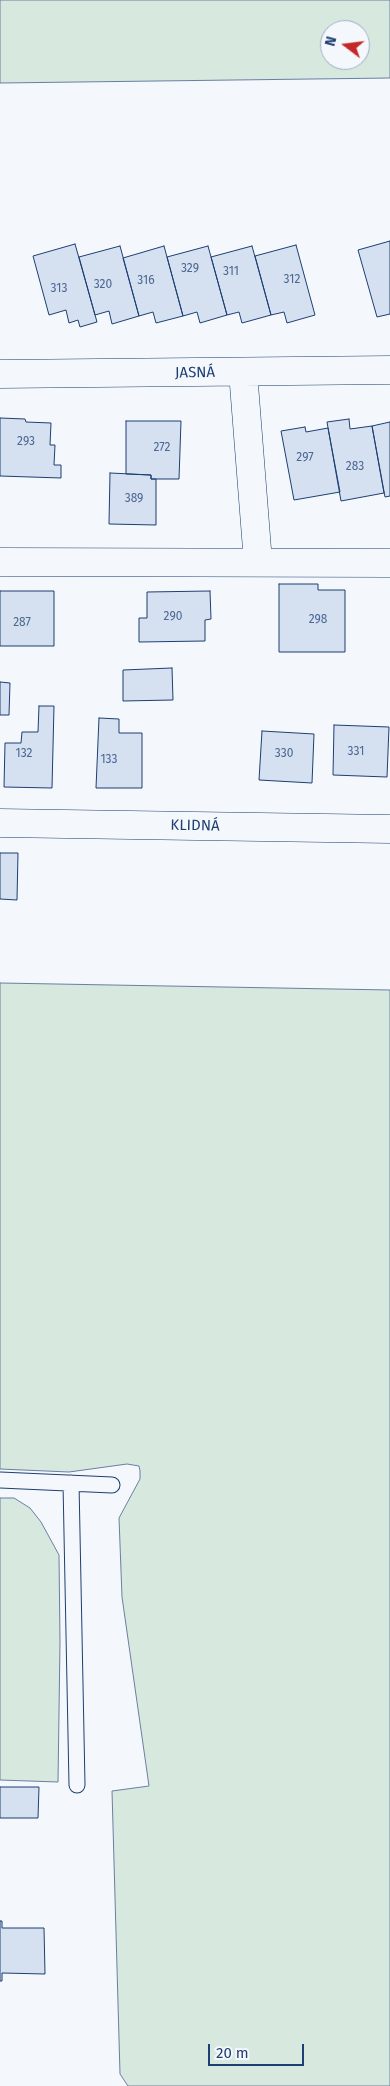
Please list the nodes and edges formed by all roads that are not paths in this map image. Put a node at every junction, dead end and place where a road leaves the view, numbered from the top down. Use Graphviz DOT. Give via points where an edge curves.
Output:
graph roads {
  1 [pos="390,370"];
  2 [pos="243,372"];
  3 [pos="0,374"];
  4 [pos="0,562"];
  5 [pos="258,562"];
  6 [pos="390,563"];
  7 [pos="0,823"];
  8 [pos="390,829"];
  9 [pos="0,1480"];
  10 [pos="71,1483"];
  11 [pos="112,1484"];
  12 [pos="77,1784"];
  1 -- 2 [label="street, JASNÁ"];
  2 -- 3 [label="street, JASNÁ"];
  2 -- 5 [label="street"];
  4 -- 5 [label="street"];
  5 -- 6 [label="street"];
  7 -- 8 [label="street, KLIDNÁ"];
  9 -- 10 [label="lane"];
  10 -- 11 [label="lane"];
  10 -- 12 [label="lane"];
}
